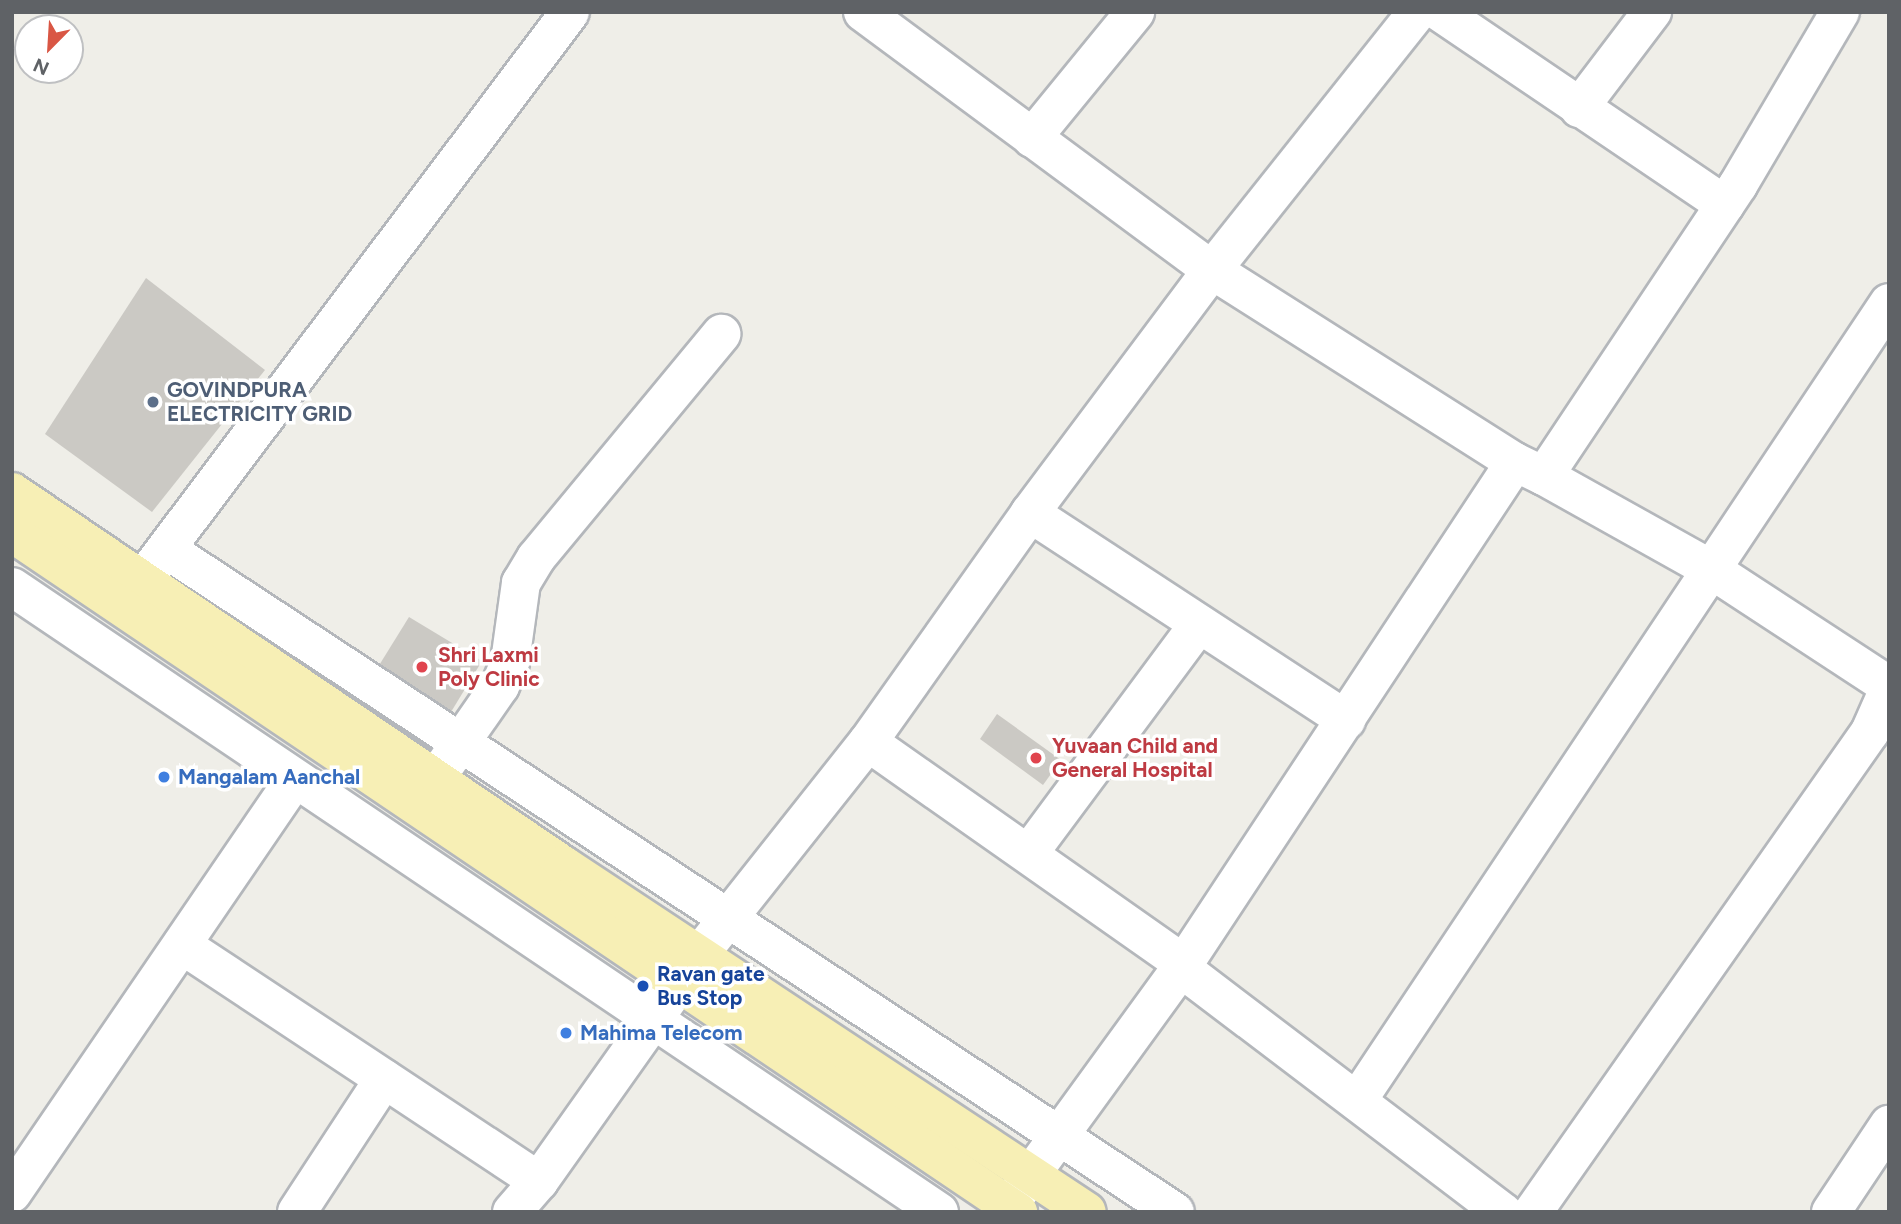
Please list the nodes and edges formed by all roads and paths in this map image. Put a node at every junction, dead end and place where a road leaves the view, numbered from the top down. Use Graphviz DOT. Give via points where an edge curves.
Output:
graph roads {
  1 [pos="570,12"];
  2 [pos="863,12"];
  3 [pos="1135,12"];
  4 [pos="1418,12"];
  5 [pos="1440,12"];
  6 [pos="1652,12"];
  7 [pos="1840,12"];
  8 [pos="1579,108"];
  9 [pos="1032,138"];
  10 [pos="1725,205"];
  11 [pos="1212,270"];
  12 [pos="1889,303"];
  13 [pos="721,334"];
  14 [pos="1530,469"];
  15 [pos="12,492"];
  16 [pos="1030,513"];
  17 [pos="17,547"];
  18 [pos="166,549"];
  19 [pos="1712,570"];
  20 [pos="12,587"];
  21 [pos="131,593"];
  22 [pos="1199,624"];
  23 [pos="1889,687"];
  24 [pos="1346,720"];
  25 [pos="869,742"];
  26 [pos="460,744"];
  27 [pos="435,779"];
  28 [pos="294,780"];
  29 [pos="1029,853"];
  30 [pos="728,919"];
  31 [pos="182,945"];
  32 [pos="1183,966"];
  33 [pos="689,969"];
  34 [pos="653,1017"];
  35 [pos="384,1079"];
  36 [pos="1357,1101"];
  37 [pos="1889,1125"];
  38 [pos="1062,1136"];
  39 [pos="1033,1176"];
  40 [pos="539,1181"];
  41 [pos="12,1193"];
  42 [pos="1013,1209"];
  43 [pos="297,1212"];
  44 [pos="512,1212"];
  45 [pos="939,1212"];
  46 [pos="1087,1212"];
  47 [pos="1175,1212"];
  48 [pos="1503,1212"];
  49 [pos="1533,1212"];
  50 [pos="1831,1212"];
  1 -- 18 [label="street"];
  2 -- 9 [label="street"];
  3 -- 9 [label="street"];
  4 -- 11 [label="street"];
  5 -- 8 [label="street"];
  6 -- 8 [label="street"];
  7 -- 10 [label="street"];
  8 -- 10 [label="street"];
  9 -- 11 [label="street"];
  10 -- 14 [label="street"];
  11 -- 14 [label="street"];
  11 -- 16 [label="street"];
  12 -- 19 [label="street"];
  13 -- 26 [label="street" via="536,558 522,583 510,662 500,686"];
  14 -- 19 [label="street"];
  14 -- 24 [label="street"];
  15 -- 21 [label="main road"];
  16 -- 22 [label="street"];
  16 -- 25 [label="street"];
  17 -- 21 [label="main road"];
  18 -- 21 [label="street"];
  18 -- 26 [label="street"];
  19 -- 23 [label="street"];
  19 -- 36 [label="street"];
  20 -- 28 [label="street"];
  21 -- 27 [label="main road"];
  21 -- 33 [label="main road"];
  22 -- 24 [label="street"];
  22 -- 29 [label="street"];
  23 -- 49 [label="street" via="1870,732"];
  24 -- 32 [label="street"];
  25 -- 29 [label="street"];
  25 -- 30 [label="street"];
  26 -- 27 [label="street"];
  26 -- 30 [label="street"];
  27 -- 33 [label="main road"];
  28 -- 31 [label="street"];
  28 -- 34 [label="street"];
  29 -- 32 [label="street"];
  30 -- 33 [label="street"];
  30 -- 38 [label="street"];
  31 -- 35 [label="street"];
  31 -- 41 [label="street"];
  32 -- 36 [label="street"];
  32 -- 38 [label="street"];
  33 -- 34 [label="street"];
  33 -- 39 [label="main road"];
  33 -- 42 [label="main road"];
  34 -- 40 [label="street"];
  34 -- 45 [label="street"];
  35 -- 40 [label="street"];
  35 -- 43 [label="street"];
  36 -- 48 [label="street"];
  37 -- 50 [label="street"];
  38 -- 39 [label="street"];
  38 -- 47 [label="street"];
  39 -- 42 [label="street"];
  39 -- 46 [label="main road"];
  40 -- 44 [label="street"];
}
